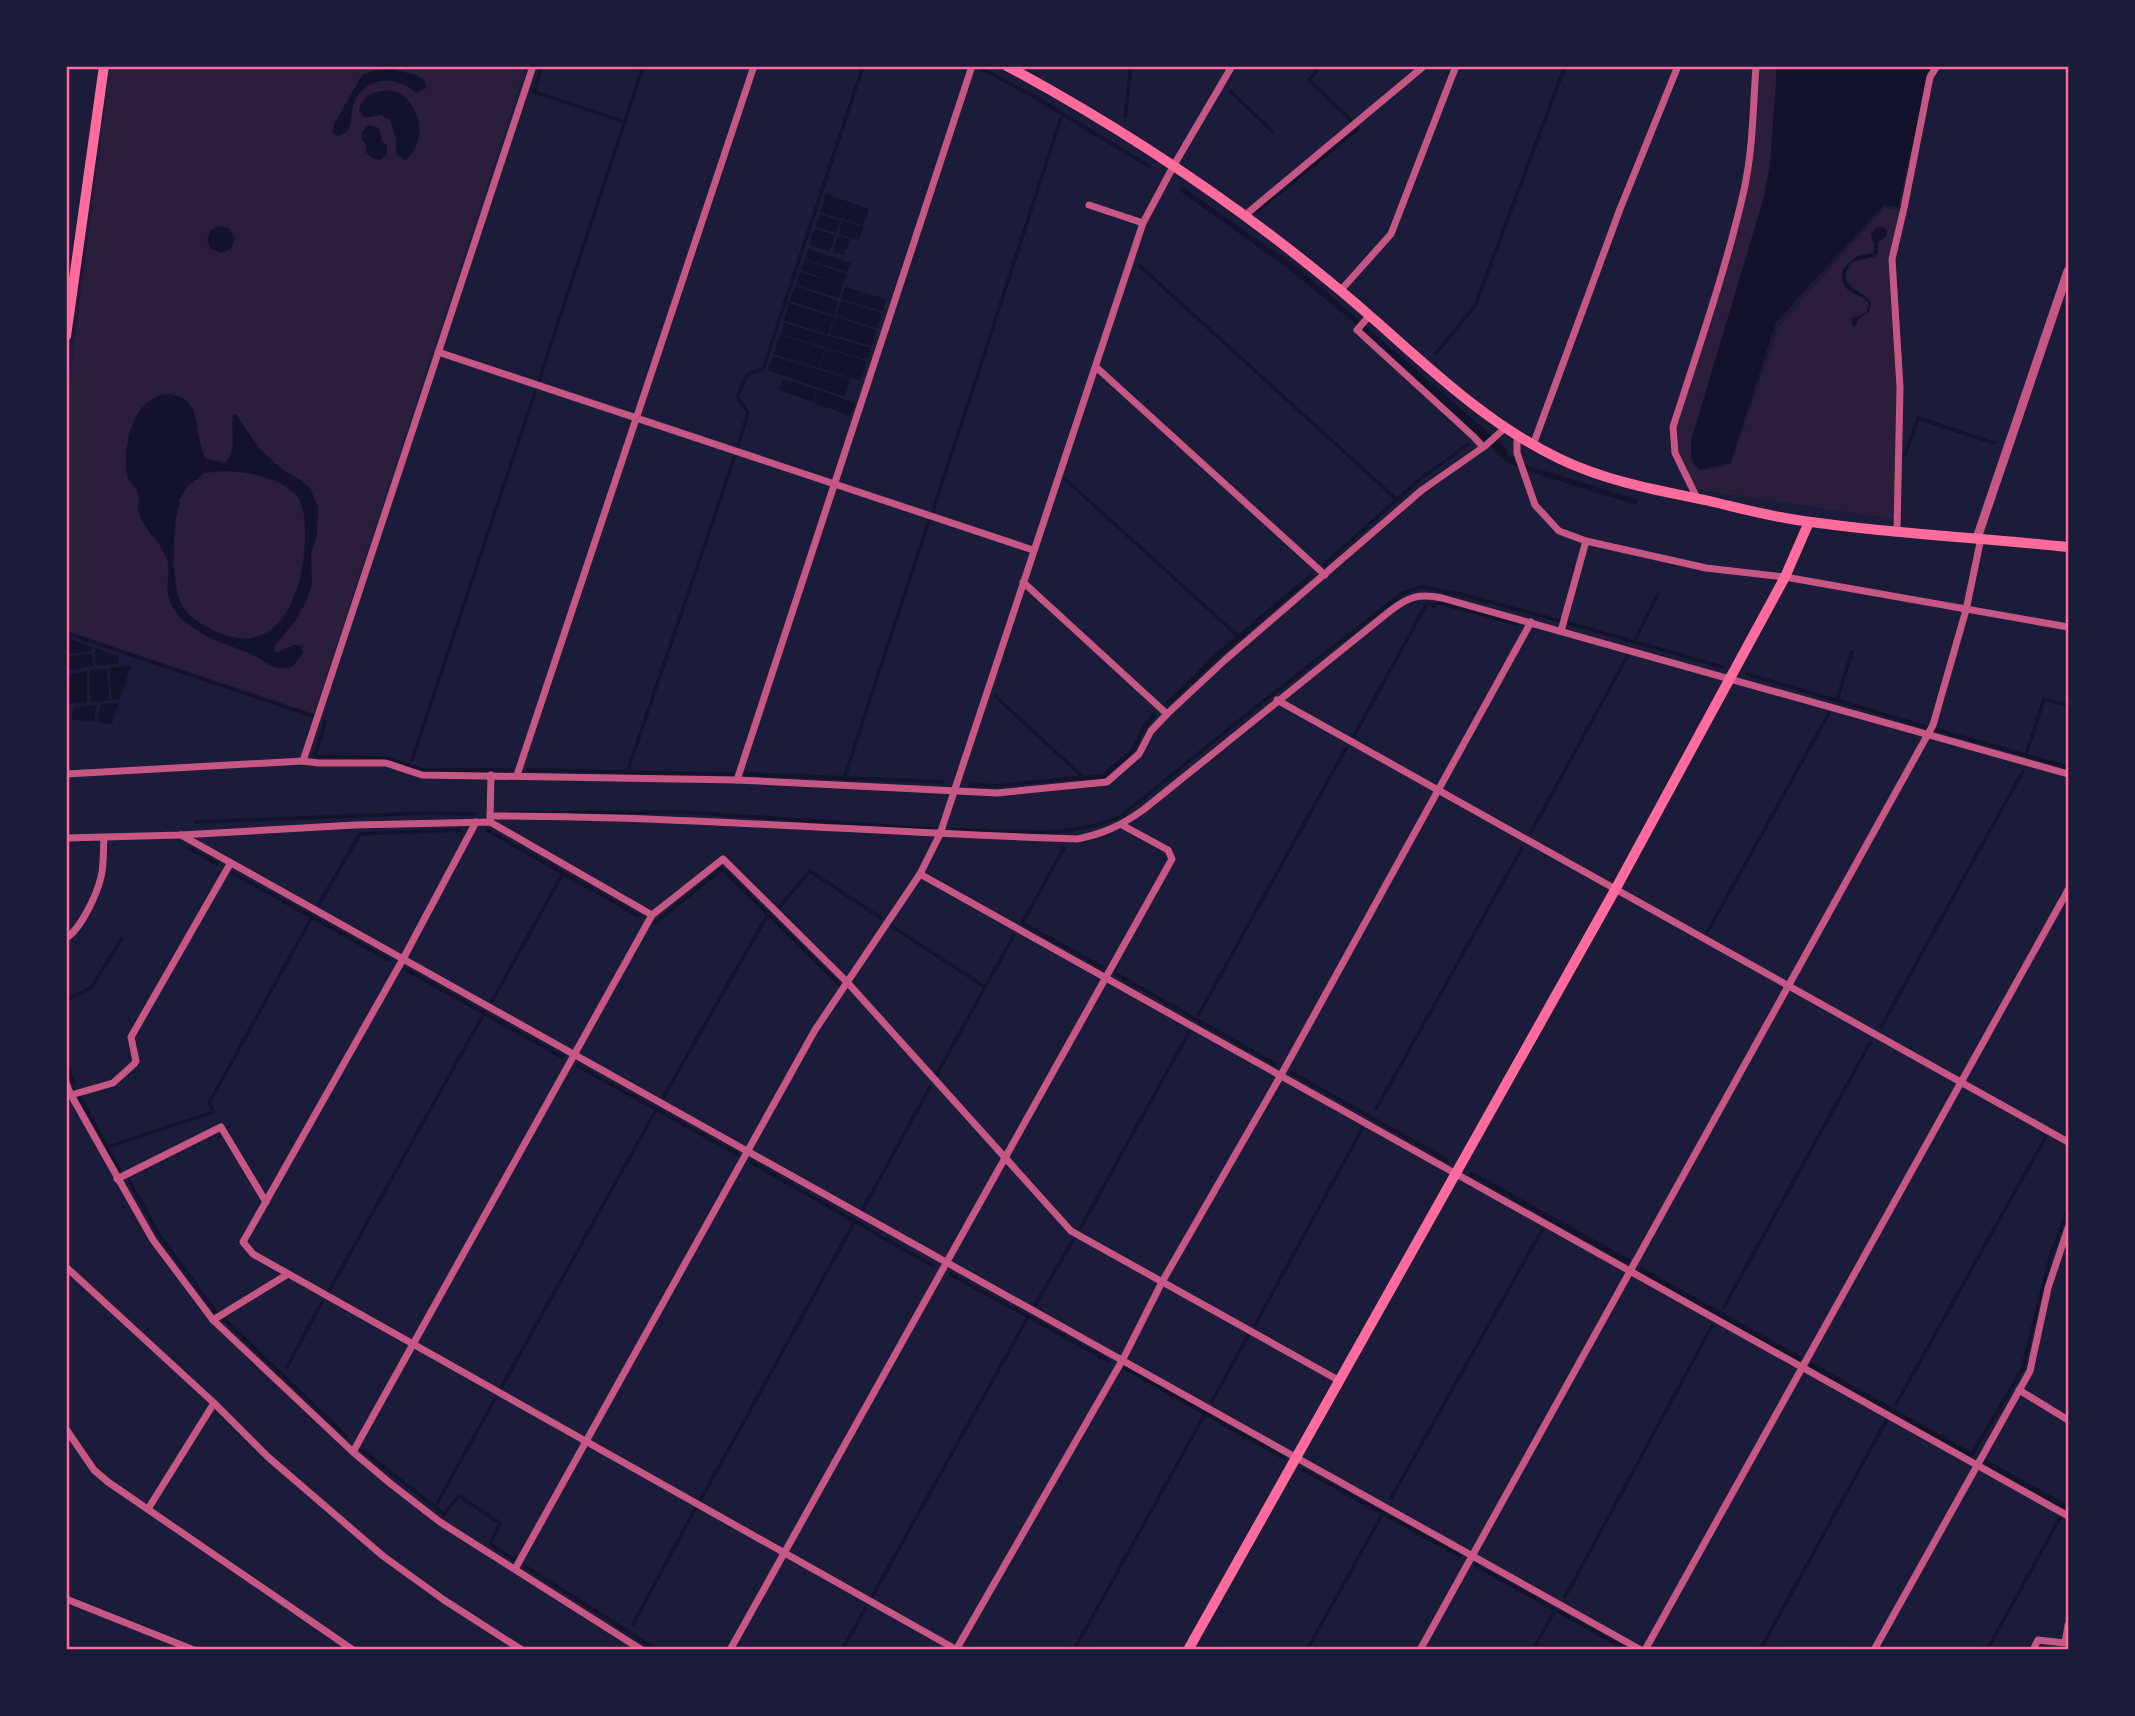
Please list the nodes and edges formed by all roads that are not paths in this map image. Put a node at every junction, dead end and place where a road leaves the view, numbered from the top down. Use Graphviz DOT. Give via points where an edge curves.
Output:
graph roads {
  1 [pos="104,66"];
  2 [pos="533,66"];
  3 [pos="754,66"];
  4 [pos="972,66"];
  5 [pos="1007,66"];
  6 [pos="1232,66"];
  7 [pos="1424,66"];
  8 [pos="1456,66"];
  9 [pos="1678,66"];
  10 [pos="1755,66"];
  11 [pos="1937,66"];
  12 [pos="1174,165"];
  13 [pos="1089,205"];
  14 [pos="1244,216"];
  15 [pos="1143,223"];
  16 [pos="2068,271"];
  17 [pos="1341,290"];
  18 [pos="1367,318"];
  19 [pos="66,336"];
  20 [pos="438,352"];
  21 [pos="1096,367"];
  22 [pos="637,419"];
  23 [pos="1502,431"];
  24 [pos="1517,436"];
  25 [pos="1533,445"];
  26 [pos="1484,446"];
  27 [pos="835,485"];
  28 [pos="1698,499"];
  29 [pos="1809,522"];
  30 [pos="1897,530"];
  31 [pos="1979,538"];
  32 [pos="1586,541"];
  33 [pos="2068,547"];
  34 [pos="1033,550"];
  35 [pos="1325,575"];
  36 [pos="1785,577"];
  37 [pos="1023,582"];
  38 [pos="1966,610"];
  39 [pos="1531,622"];
  40 [pos="2068,627"];
  41 [pos="1561,631"];
  42 [pos="1731,677"];
  43 [pos="1277,700"];
  44 [pos="1167,714"];
  45 [pos="1929,734"];
  46 [pos="303,761"];
  47 [pos="66,774"];
  48 [pos="2068,774"];
  49 [pos="491,775"];
  50 [pos="517,775"];
  51 [pos="737,780"];
  52 [pos="952,791"];
  53 [pos="1437,791"];
  54 [pos="490,819"];
  55 [pos="476,822"];
  56 [pos="1122,825"];
  57 [pos="940,834"];
  58 [pos="181,835"];
  59 [pos="66,838"];
  60 [pos="104,838"];
  61 [pos="230,864"];
  62 [pos="920,874"];
  63 [pos="1615,890"];
  64 [pos="2068,890"];
  65 [pos="652,915"];
  66 [pos="66,938"];
  67 [pos="403,959"];
  68 [pos="1105,978"];
  69 [pos="847,982"];
  70 [pos="1789,986"];
  71 [pos="573,1055"];
  72 [pos="1281,1075"];
  73 [pos="66,1083"];
  74 [pos="1960,1083"];
  75 [pos="71,1096"];
  76 [pos="2068,1142"];
  77 [pos="748,1152"];
  78 [pos="1005,1158"];
  79 [pos="1455,1172"];
  80 [pos="117,1179"];
  81 [pos="266,1202"];
  82 [pos="2068,1228"];
  83 [pos="946,1263"];
  84 [pos="66,1267"];
  85 [pos="1631,1272"];
  86 [pos="288,1274"];
  87 [pos="1163,1282"];
  88 [pos="213,1320"];
  89 [pos="412,1344"];
  90 [pos="1123,1359"];
  91 [pos="1802,1369"];
  92 [pos="1340,1381"];
  93 [pos="2019,1390"];
  94 [pos="215,1403"];
  95 [pos="2068,1420"];
  96 [pos="66,1429"];
  97 [pos="586,1441"];
  98 [pos="353,1452"];
  99 [pos="1296,1457"];
  100 [pos="1976,1465"];
  101 [pos="148,1509"];
  102 [pos="2068,1516"];
  103 [pos="784,1552"];
  104 [pos="1472,1555"];
  105 [pos="515,1569"];
  106 [pos="66,1599"];
  107 [pos="2068,1625"];
  108 [pos="956,1649"];
  109 [pos="194,1650"];
  110 [pos="353,1650"];
  111 [pos="522,1650"];
  112 [pos="642,1650"];
  113 [pos="730,1650"];
  114 [pos="1188,1650"];
  115 [pos="1420,1650"];
  116 [pos="1643,1650"];
  117 [pos="1874,1650"];
  118 [pos="2033,1650"];
  1 -- 19 [label="main road"];
  2 -- 20 [label="street"];
  3 -- 22 [label="street"];
  4 -- 27 [label="street"];
  5 -- 12 [label="main road"];
  6 -- 12 [label="street"];
  7 -- 14 [label="street"];
  8 -- 17 [label="street" via="1391,234"];
  9 -- 25 [label="street"];
  10 -- 28 [label="street" via="1744,190 1673,427 1675,453"];
  11 -- 30 [label="street" via="1930,77 1892,259 1900,387"];
  12 -- 14 [label="main road"];
  12 -- 15 [label="street"];
  13 -- 15 [label="street"];
  14 -- 17 [label="main road"];
  15 -- 21 [label="street"];
  16 -- 31 [label="street"];
  17 -- 18 [label="main road"];
  18 -- 23 [label="main road"];
  18 -- 26 [label="street" via="1357,330"];
  20 -- 22 [label="street"];
  20 -- 46 [label="street"];
  21 -- 34 [label="street"];
  21 -- 35 [label="street"];
  22 -- 27 [label="street"];
  22 -- 50 [label="street"];
  23 -- 24 [label="main road"];
  23 -- 26 [label="street"];
  24 -- 25 [label="main road"];
  24 -- 32 [label="street" via="1517,453 1535,505 1559,531"];
  25 -- 28 [label="main road" via="1593,473"];
  26 -- 35 [label="street" via="1422,489"];
  27 -- 34 [label="street"];
  27 -- 51 [label="street"];
  28 -- 29 [label="main road"];
  29 -- 30 [label="main road"];
  29 -- 36 [label="main road"];
  30 -- 31 [label="main road"];
  31 -- 33 [label="main road"];
  31 -- 38 [label="street"];
  32 -- 36 [label="street" via="1706,568"];
  32 -- 41 [label="street"];
  34 -- 37 [label="street"];
  35 -- 44 [label="street"];
  36 -- 38 [label="street"];
  36 -- 42 [label="main road"];
  37 -- 44 [label="street"];
  37 -- 52 [label="street"];
  38 -- 40 [label="street"];
  38 -- 45 [label="street"];
  39 -- 41 [label="street"];
  39 -- 43 [label="street" via="1442,597 1406,598"];
  39 -- 53 [label="street"];
  41 -- 42 [label="street"];
  42 -- 45 [label="street"];
  42 -- 63 [label="main road"];
  43 -- 53 [label="street"];
  43 -- 56 [label="street"];
  44 -- 52 [label="street" via="1139,754 1107,782 997,793"];
  45 -- 48 [label="street"];
  45 -- 70 [label="street"];
  46 -- 47 [label="street"];
  46 -- 49 [label="street" via="386,763 422,775"];
  49 -- 50 [label="street"];
  49 -- 54 [label="street"];
  50 -- 51 [label="street"];
  51 -- 52 [label="street"];
  52 -- 57 [label="street"];
  53 -- 63 [label="street"];
  53 -- 72 [label="street"];
  54 -- 55 [label="street"];
  54 -- 57 [label="street" via="692,819"];
  54 -- 65 [label="street"];
  55 -- 58 [label="street"];
  55 -- 67 [label="street"];
  56 -- 57 [label="street" via="1077,839"];
  56 -- 68 [label="street" via="1168,850 1172,859"];
  57 -- 62 [label="street"];
  58 -- 60 [label="street"];
  58 -- 61 [label="street"];
  59 -- 60 [label="street"];
  60 -- 66 [label="street" via="102,876 91,904"];
  61 -- 67 [label="street"];
  61 -- 75 [label="street" via="131,1037 134,1064 113,1083"];
  62 -- 68 [label="street"];
  62 -- 69 [label="street"];
  63 -- 70 [label="street"];
  63 -- 79 [label="main road"];
  64 -- 74 [label="street"];
  65 -- 69 [label="street" via="723,859"];
  65 -- 71 [label="street"];
  67 -- 71 [label="street"];
  67 -- 81 [label="street"];
  68 -- 72 [label="street"];
  68 -- 78 [label="street"];
  69 -- 77 [label="street" via="814,1030"];
  69 -- 78 [label="street"];
  70 -- 74 [label="street"];
  70 -- 85 [label="street"];
  71 -- 77 [label="street"];
  71 -- 89 [label="street"];
  72 -- 79 [label="street"];
  72 -- 87 [label="street"];
  73 -- 75 [label="street"];
  74 -- 76 [label="street"];
  74 -- 91 [label="street"];
  75 -- 80 [label="street"];
  77 -- 83 [label="street"];
  77 -- 97 [label="street"];
  78 -- 83 [label="street"];
  78 -- 87 [label="street" via="1071,1231"];
  79 -- 85 [label="street"];
  79 -- 92 [label="main road"];
  80 -- 81 [label="street" via="220,1127"];
  80 -- 88 [label="street" via="153,1240"];
  81 -- 86 [label="street" via="243,1242 253,1254"];
  82 -- 93 [label="street" via="2048,1288 2030,1371"];
  83 -- 90 [label="street"];
  83 -- 103 [label="street"];
  84 -- 94 [label="street"];
  85 -- 91 [label="street"];
  85 -- 104 [label="street"];
  86 -- 88 [label="street"];
  86 -- 89 [label="street"];
  87 -- 90 [label="street"];
  87 -- 92 [label="street"];
  88 -- 98 [label="street"];
  89 -- 97 [label="street"];
  89 -- 98 [label="street"];
  90 -- 99 [label="street"];
  90 -- 108 [label="street"];
  91 -- 100 [label="street"];
  91 -- 116 [label="street"];
  92 -- 99 [label="main road"];
  93 -- 95 [label="street"];
  93 -- 100 [label="street"];
  94 -- 101 [label="street"];
  94 -- 111 [label="street" via="268,1457 383,1556"];
  96 -- 101 [label="street" via="94,1470"];
  97 -- 103 [label="street"];
  97 -- 105 [label="street"];
  98 -- 105 [label="street" via="440,1522"];
  99 -- 104 [label="street"];
  99 -- 114 [label="main road"];
  100 -- 102 [label="street"];
  100 -- 117 [label="street"];
  101 -- 110 [label="street"];
  103 -- 108 [label="street"];
  103 -- 113 [label="street"];
  104 -- 115 [label="street"];
  104 -- 116 [label="street"];
  105 -- 112 [label="street"];
  106 -- 109 [label="street"];
  107 -- 118 [label="street" via="2064,1643 2038,1640"];
}
